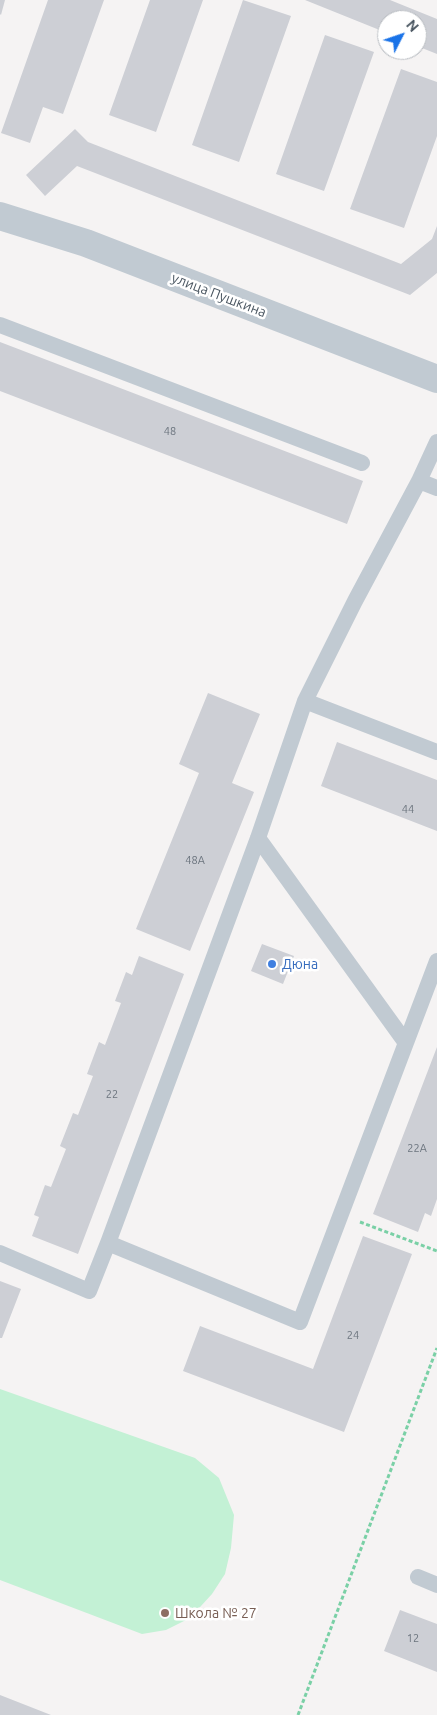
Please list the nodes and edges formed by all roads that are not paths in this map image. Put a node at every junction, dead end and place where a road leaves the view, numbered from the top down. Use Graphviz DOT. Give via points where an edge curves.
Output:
graph roads {
  1 [pos="0,216"];
  2 [pos="0,325"];
  3 [pos="437,379"];
  4 [pos="437,442"];
  5 [pos="362,463"];
  6 [pos="419,481"];
  7 [pos="437,488"];
  8 [pos="305,701"];
  9 [pos="437,752"];
  10 [pos="258,838"];
  11 [pos="437,961"];
  12 [pos="406,1043"];
  13 [pos="108,1243"];
  14 [pos="0,1253"];
  15 [pos="418,1577"];
  16 [pos="437,1585"];
  1 -- 3 [label="street, улица Пушкина" via="86,243"];
  2 -- 5 [label="lane"];
  4 -- 6 [label="lane"];
  6 -- 7 [label="lane"];
  6 -- 8 [label="lane"];
  8 -- 9 [label="lane"];
  8 -- 10 [label="lane"];
  10 -- 12 [label="lane"];
  10 -- 13 [label="lane"];
  11 -- 12 [label="lane"];
  12 -- 13 [label="lane" via="300,1322"];
  13 -- 14 [label="lane" via="89,1291"];
  15 -- 16 [label="lane"];
}
